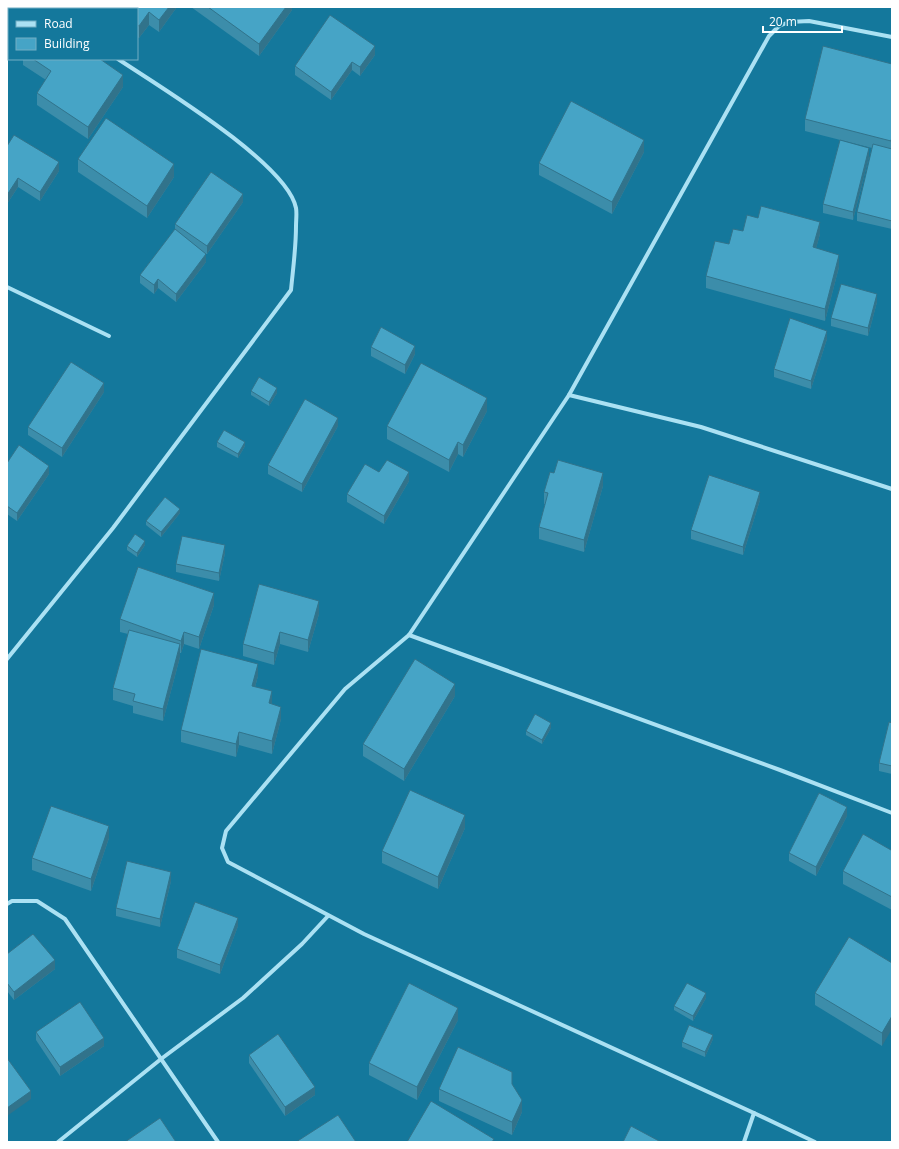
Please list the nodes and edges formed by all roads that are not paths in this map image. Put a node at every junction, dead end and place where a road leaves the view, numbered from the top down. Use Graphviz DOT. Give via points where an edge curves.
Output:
graph roads {
  1 [pos="892,36"];
  2 [pos="120,60"];
  3 [pos="7,286"];
  4 [pos="109,336"];
  5 [pos="569,395"];
  6 [pos="892,489"];
  7 [pos="409,635"];
  8 [pos="7,659"];
  9 [pos="892,813"];
  10 [pos="7,904"];
  11 [pos="328,916"];
  12 [pos="161,1059"];
  13 [pos="754,1113"];
  14 [pos="58,1142"];
  15 [pos="218,1142"];
  16 [pos="744,1142"];
  17 [pos="815,1142"];
  1 -- 5 [label="street" via="809,21 789,22 779,26 769,36"];
  2 -- 8 [label="street" via="198,112 254,154 287,188 296,208 296,242 291,290 113,528"];
  3 -- 4 [label="street"];
  5 -- 6 [label="street" via="701,427"];
  5 -- 7 [label="street"];
  7 -- 9 [label="street"];
  7 -- 11 [label="street" via="345,690 226,831 222,848 228,862"];
  10 -- 12 [label="street" via="12,901 37,901 65,919"];
  11 -- 12 [label="street" via="302,944 243,998"];
  11 -- 13 [label="street"];
  12 -- 14 [label="street"];
  12 -- 15 [label="street"];
  13 -- 16 [label="street"];
  13 -- 17 [label="street"];
}
